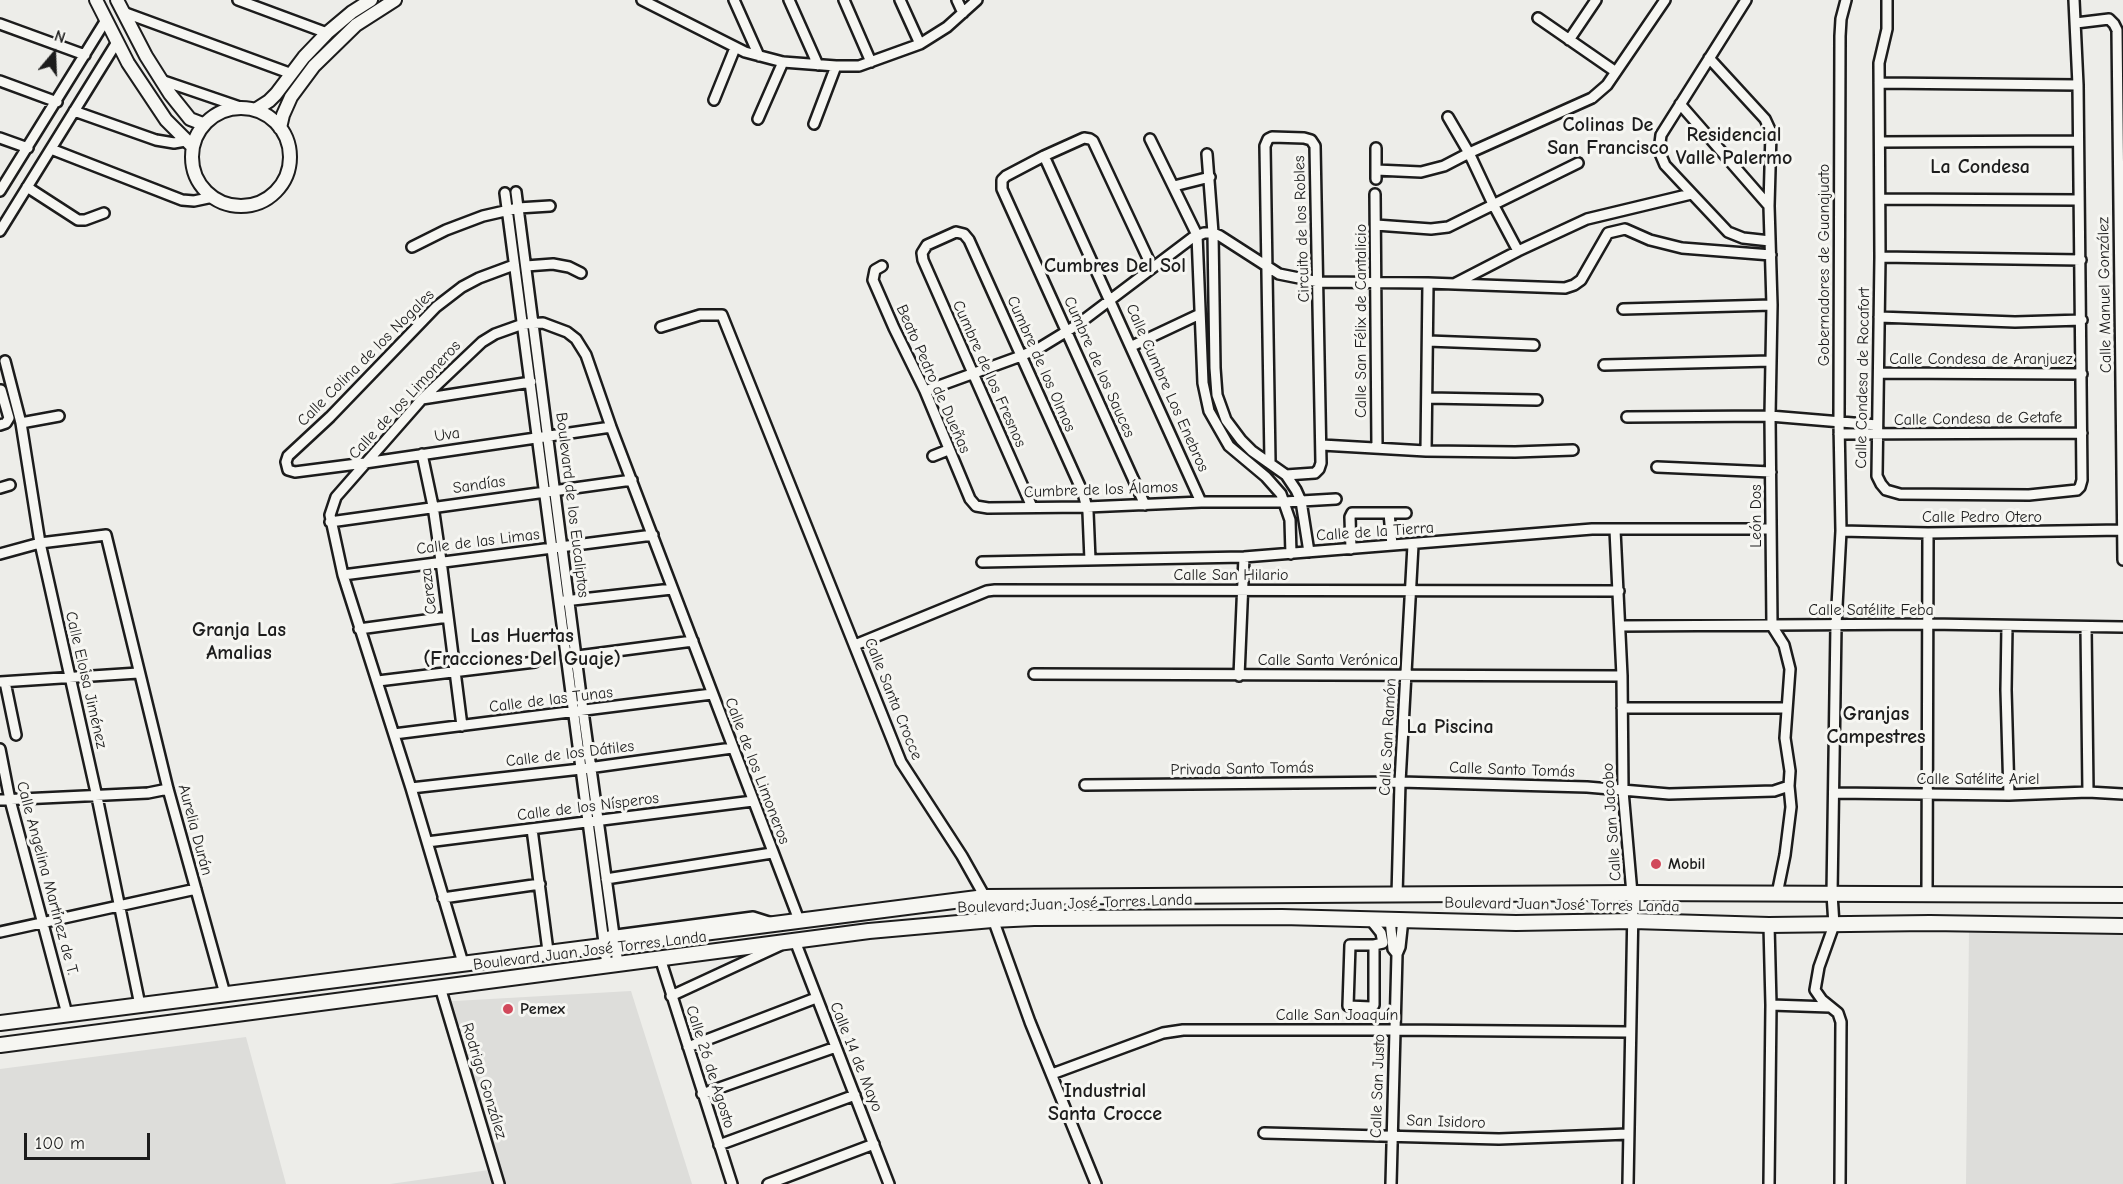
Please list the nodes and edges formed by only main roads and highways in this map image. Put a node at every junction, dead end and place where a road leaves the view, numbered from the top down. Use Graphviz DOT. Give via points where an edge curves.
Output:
graph roads {
  1 [pos="2123,895"];
  2 [pos="2123,926"];
  3 [pos="0,1023"];
  4 [pos="0,1045"];
  1 -- 3 [label="main road, Boulevard Juan José Torres Landa" via="985,897 609,940 463,963"];
  2 -- 4 [label="main road, Boulevard Juan José Torres Landa" via="1769,926 1200,917 992,920 869,931"];
}
